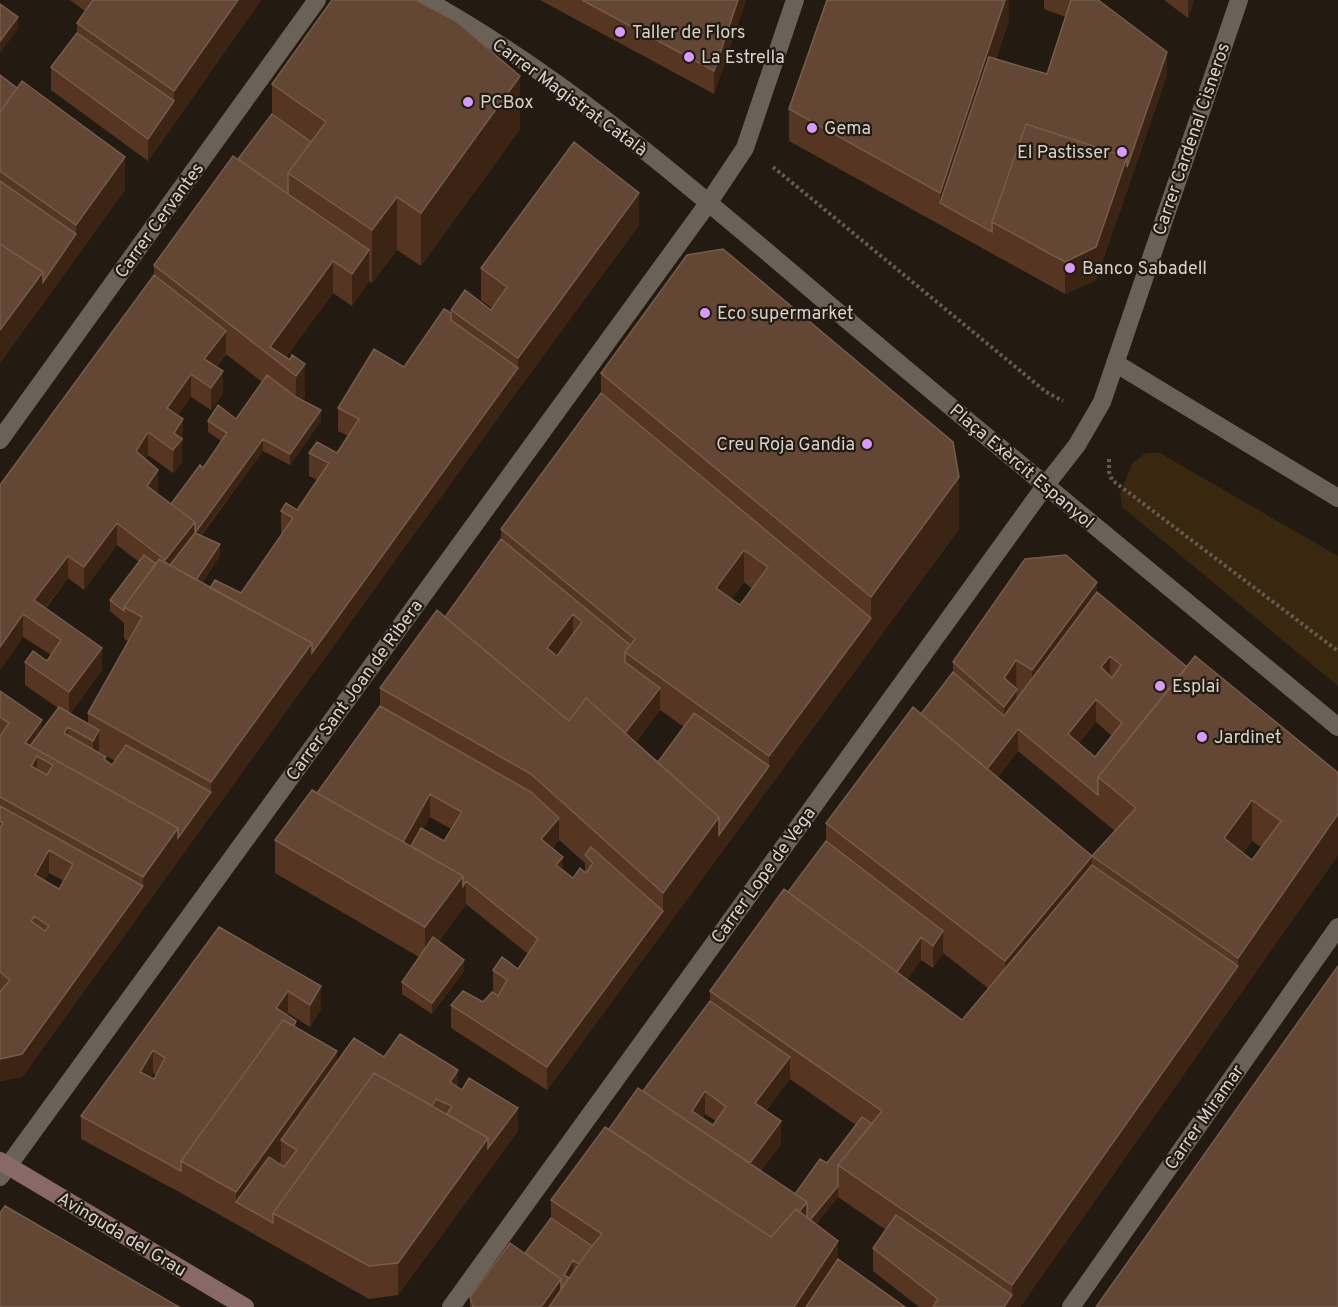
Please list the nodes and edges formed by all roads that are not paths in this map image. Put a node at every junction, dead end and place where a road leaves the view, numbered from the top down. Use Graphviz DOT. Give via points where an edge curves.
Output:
graph roads {
  1 [pos="317,0"];
  2 [pos="426,0"];
  3 [pos="795,0"];
  4 [pos="1239,0"];
  5 [pos="709,202"];
  6 [pos="1115,363"];
  7 [pos="0,440"];
  8 [pos="1077,445"];
  9 [pos="1045,486"];
  10 [pos="1338,498"];
  11 [pos="1338,727"];
  12 [pos="1338,927"];
  13 [pos="3,1168"];
  14 [pos="245,1307"];
  15 [pos="451,1307"];
  16 [pos="1071,1307"];
  1 -- 7 [label="street, Carrer Cervantes"];
  2 -- 5 [label="street, Carrer Magistrat Català" via="473,27 587,105"];
  3 -- 5 [label="street, Carrer Sant Joan de Ribera" via="745,147"];
  4 -- 6 [label="street, Carrer Cardenal Cisneros"];
  5 -- 9 [label="street, Plaça Exèrcit Espanyol"];
  5 -- 13 [label="street, Carrer Sant Joan de Ribera"];
  6 -- 8 [label="street, Carrer Cardenal Cisneros" via="1102,402"];
  6 -- 10 [label="street"];
  8 -- 9 [label="street, Carrer Lope de Vega"];
  9 -- 11 [label="street, Plaça Exèrcit Espanyol"];
  9 -- 15 [label="street, Carrer Lope de Vega"];
  12 -- 16 [label="street, Carrer Miramar"];
  13 -- 14 [label="street, Avinguda del Grau"];
}
